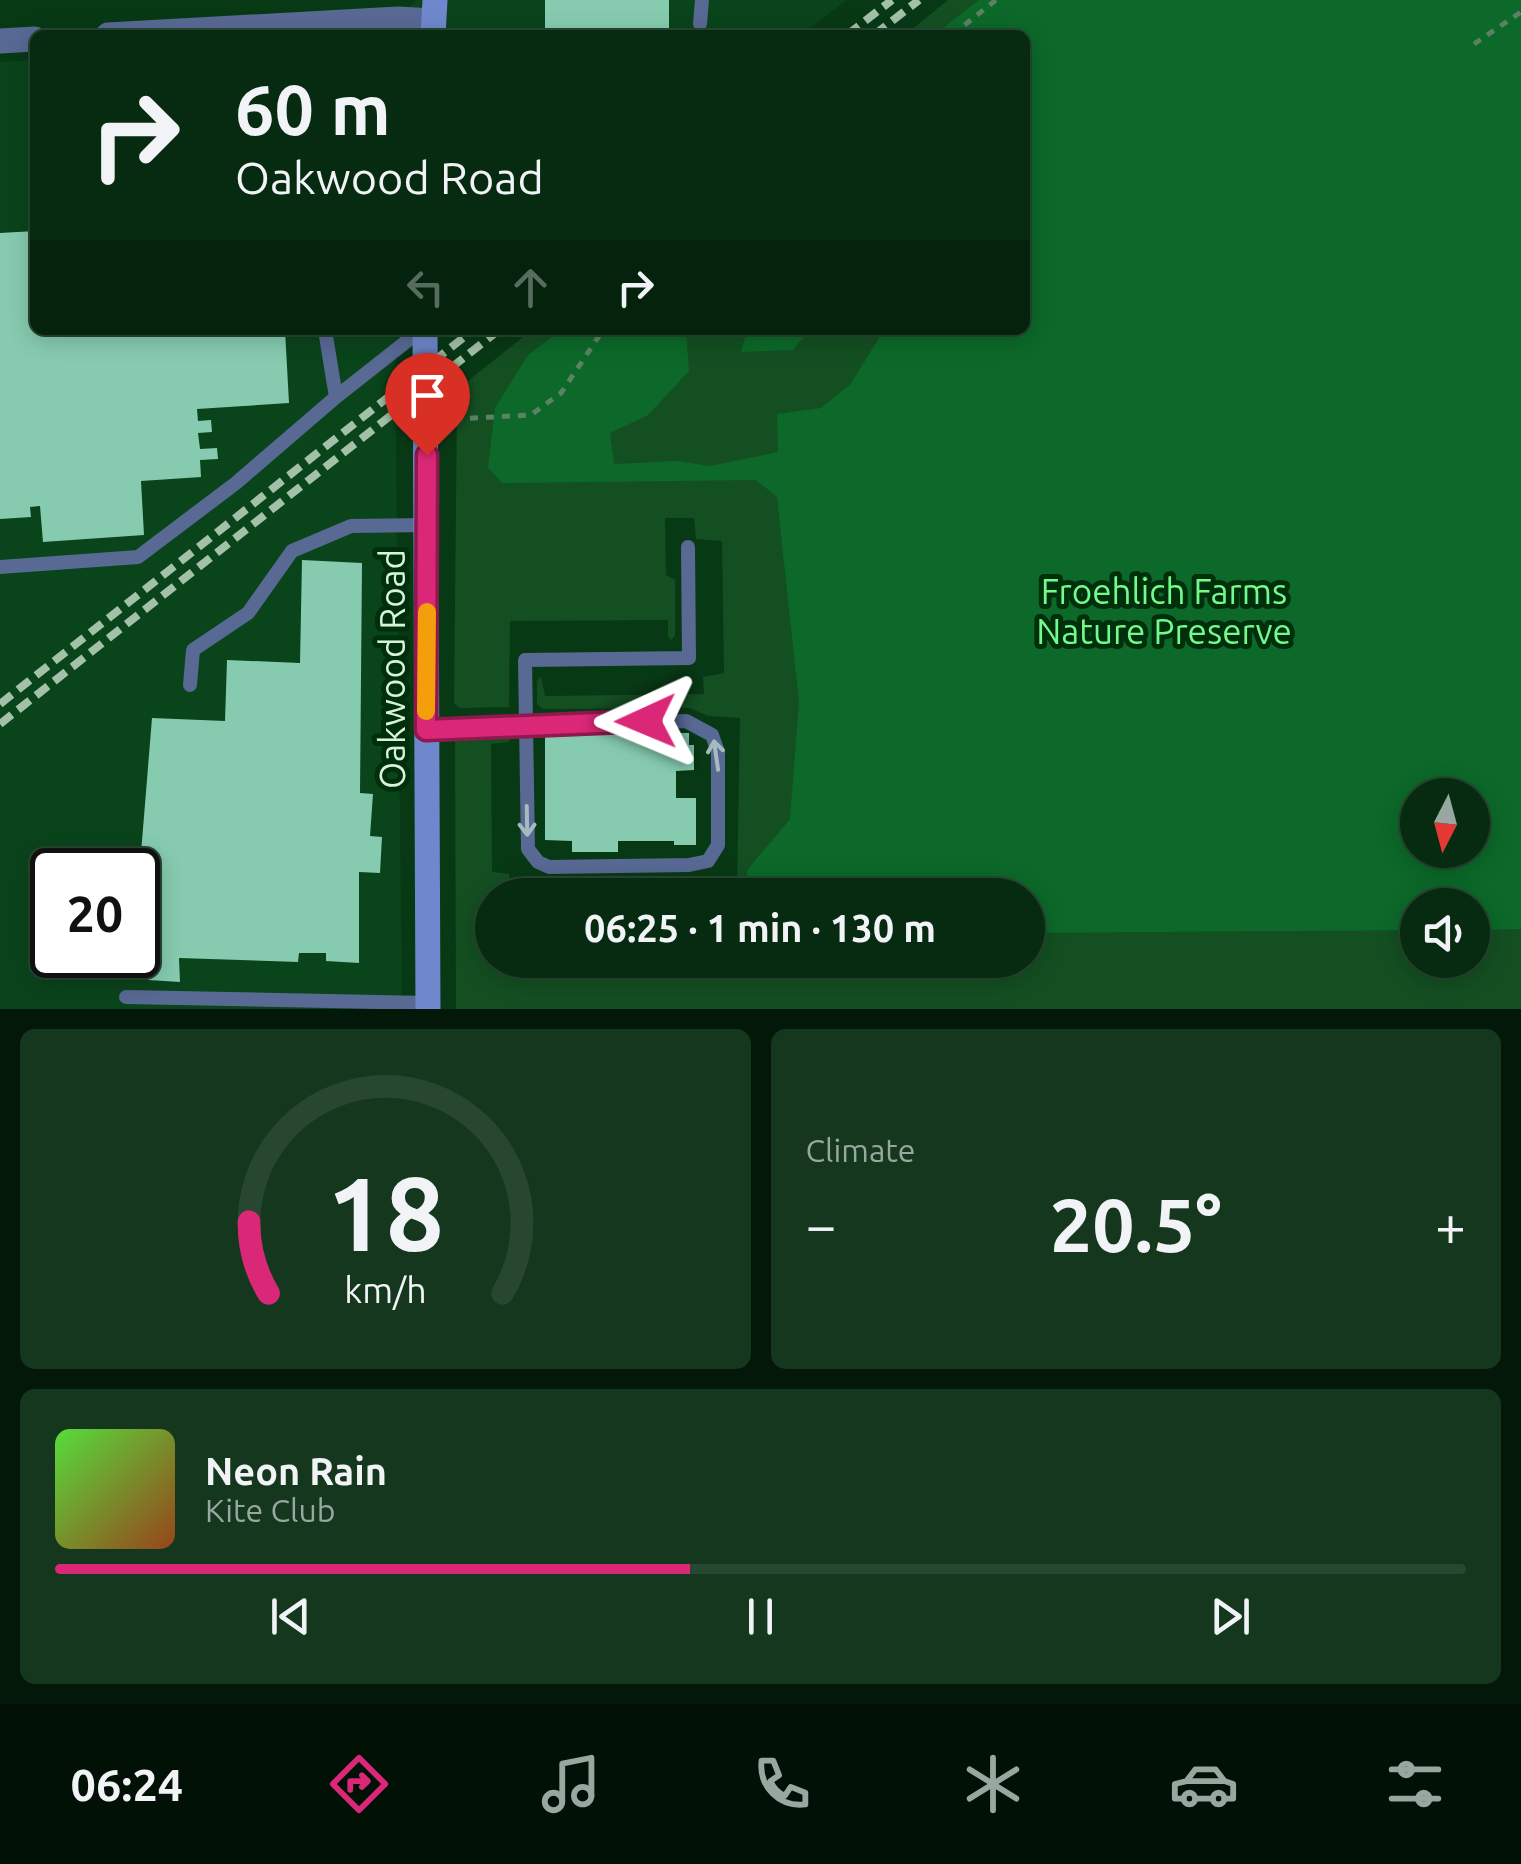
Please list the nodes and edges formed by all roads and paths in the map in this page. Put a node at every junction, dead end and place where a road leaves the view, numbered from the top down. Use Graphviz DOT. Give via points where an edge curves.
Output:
graph roads {
  1 [pos="702,0"];
  2 [pos="996,0"];
  3 [pos="1521,12"];
  4 [pos="434,19"];
  5 [pos="700,24"];
  6 [pos="199,30"];
  7 [pos="958,30"];
  8 [pos="30,39"];
  9 [pos="0,41"];
  10 [pos="1474,44"];
  11 [pos="326,335"];
  12 [pos="417,335"];
  13 [pos="423,335"];
  14 [pos="600,335"];
  15 [pos="336,397"];
  16 [pos="454,419"];
  17 [pos="428,525"];
  18 [pos="688,547"];
  19 [pos="0,567"];
  20 [pos="190,685"];
  21 [pos="526,724"];
  22 [pos="426,730"];
  23 [pos="126,996"];
  24 [pos="428,1006"];
  1 -- 5 [label="lane"];
  2 -- 7 [label="path"];
  3 -- 10 [label="path"];
  4 -- 6 [label="street"];
  8 -- 9 [label="street"];
  11 -- 15 [label="lane"];
  12 -- 15 [label="lane"];
  13 -- 17 [label="main road, Oakwood Road"];
  14 -- 16 [label="path" via="561,393 531,415"];
  15 -- 19 [label="lane" via="138,557"];
  17 -- 20 [label="lane" via="351,526 292,552 248,614 193,650"];
  17 -- 22 [label="main road, Oakwood Road"];
  18 -- 21 [label="lane" via="689,658 526,660"];
  21 -- 21 [label="lane, one-way" via="528,849 538,862 548,867 708,861 718,844 718,752 712,735 686,720"];
  21 -- 22 [label="lane"];
  22 -- 24 [label="main road, Oakwood Road"];
  23 -- 24 [label="lane"];
}
